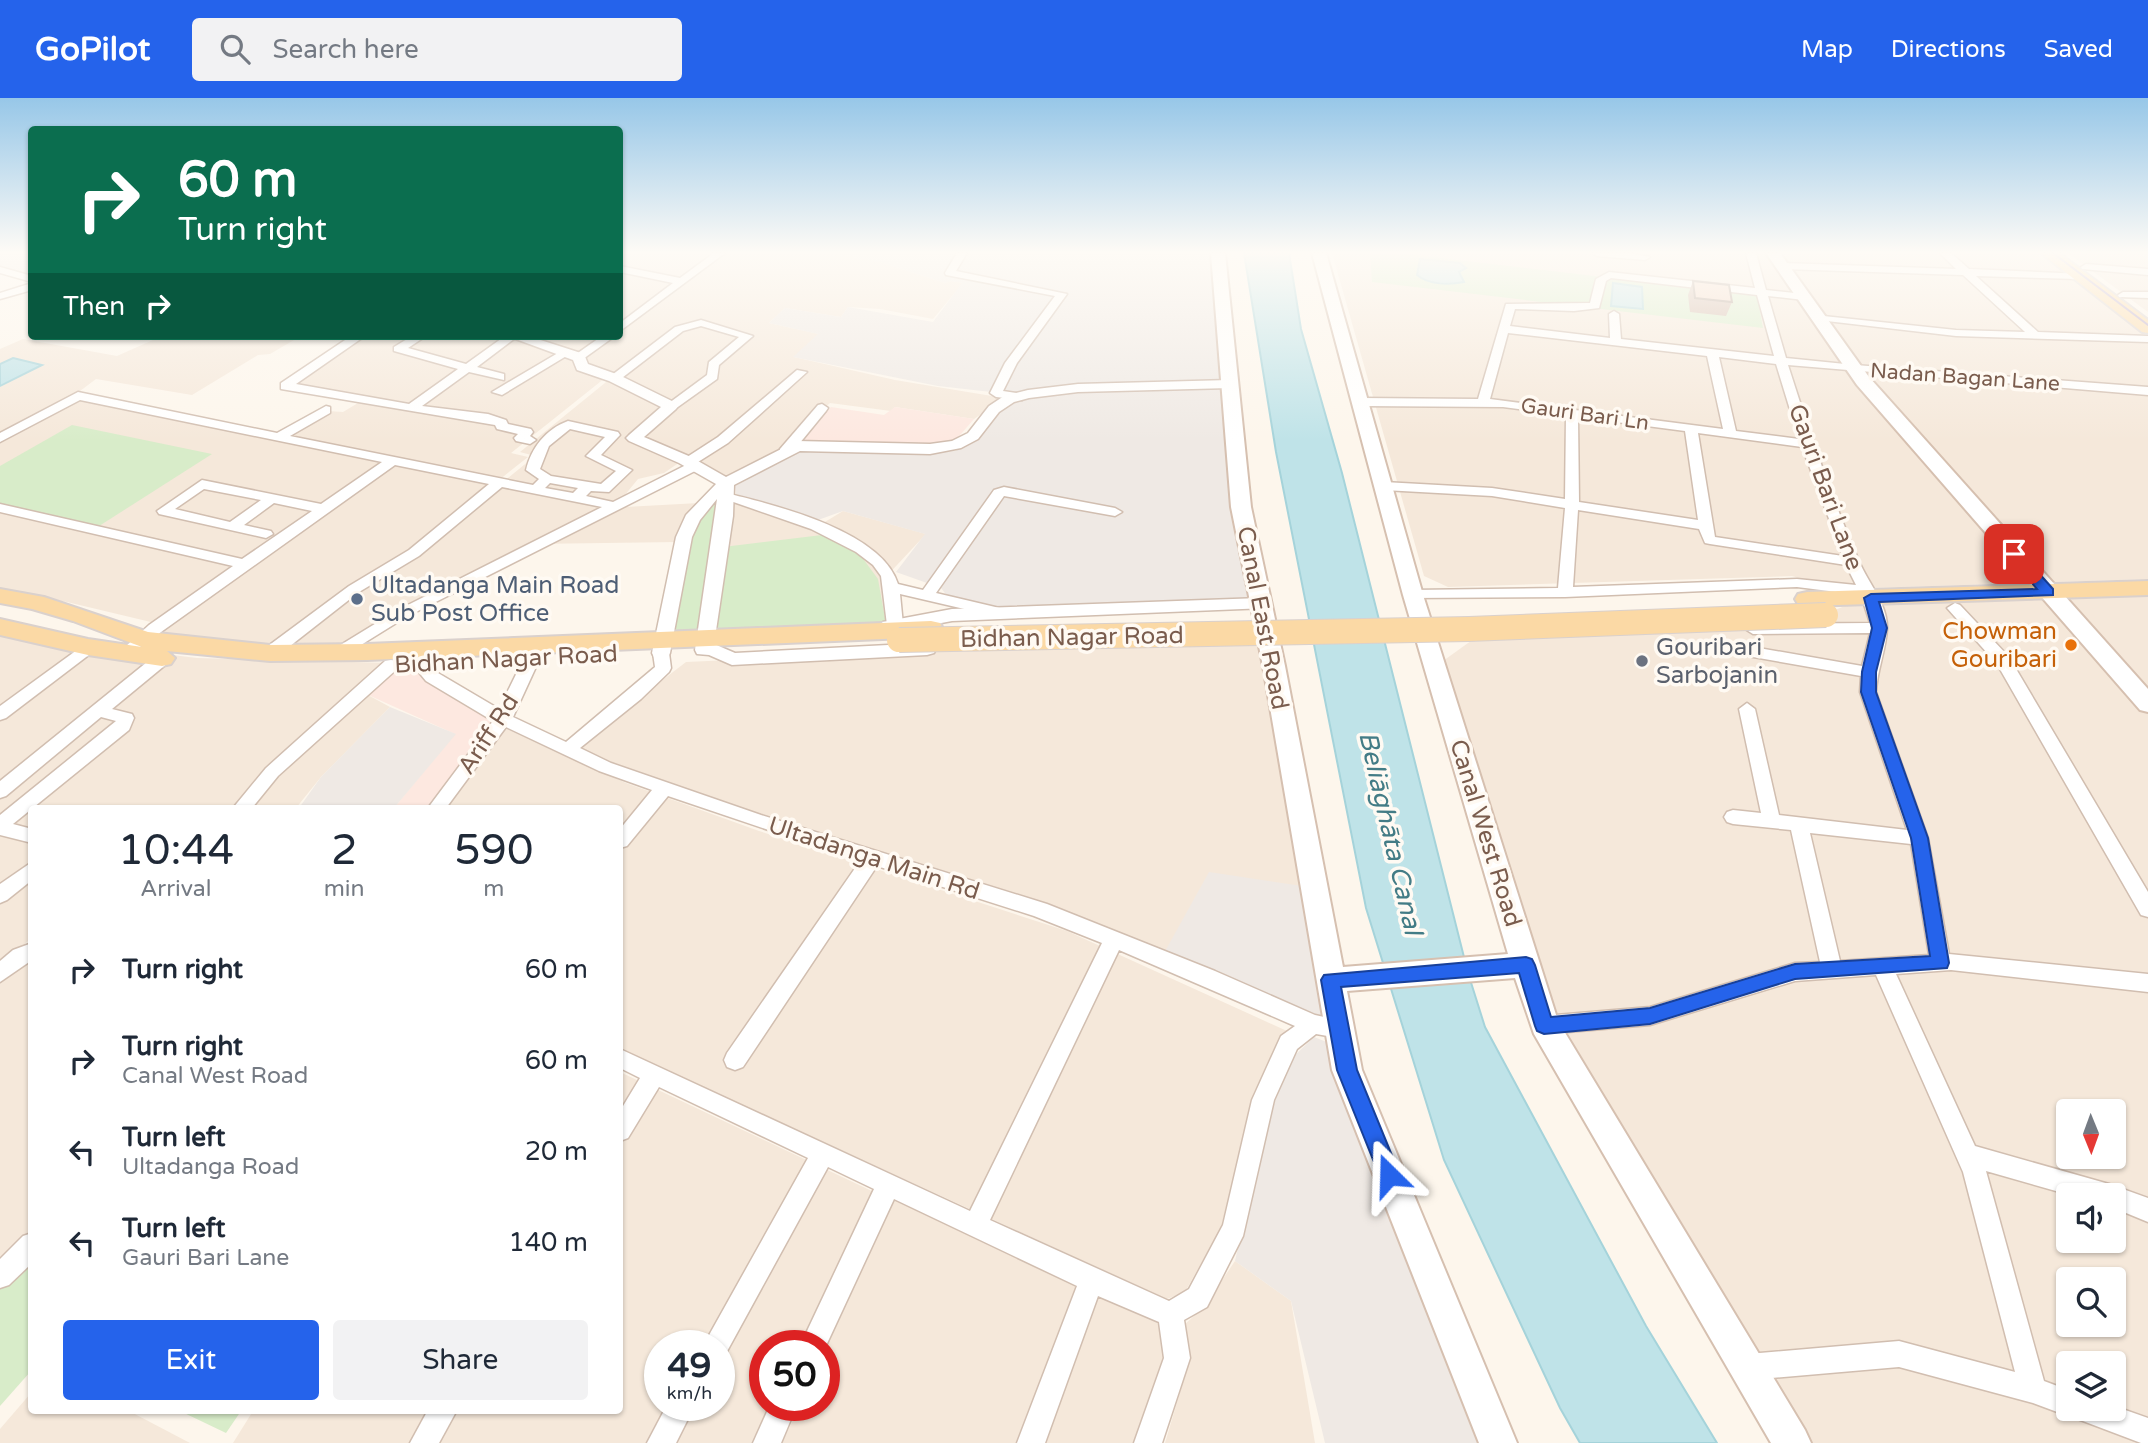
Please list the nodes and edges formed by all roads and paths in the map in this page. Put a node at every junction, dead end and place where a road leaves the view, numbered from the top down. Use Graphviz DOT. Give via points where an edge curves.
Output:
graph roads {
  1 [pos="1046,316"];
  2 [pos="1224,316"];
  3 [pos="1337,316"];
  4 [pos="1507,316"];
  5 [pos="1614,316"];
  6 [pos="1768,316"];
  7 [pos="2014,316"];
  8 [pos="1818,317"];
  9 [pos="2147,326"];
  10 [pos="1503,329"];
  11 [pos="2036,336"];
  12 [pos="353,340"];
  13 [pos="413,340"];
  14 [pos="507,340"];
  15 [pos="526,340"];
  16 [pos="601,340"];
  17 [pos="1616,342"];
  18 [pos="1712,353"];
  19 [pos="573,354"];
  20 [pos="1781,361"];
  21 [pos="469,367"];
  22 [pos="1854,369"];
  23 [pos="802,372"];
  24 [pos="500,377"];
  25 [pos="614,378"];
  26 [pos="1230,384"];
  27 [pos="498,391"];
  28 [pos="2148,391"];
  29 [pos="1018,397"];
  30 [pos="1361,402"];
  31 [pos="1483,402"];
  32 [pos="671,406"];
  33 [pos="412,408"];
  34 [pos="822,408"];
  35 [pos="326,410"];
  36 [pos="1572,412"];
  37 [pos="1691,428"];
  38 [pos="1730,433"];
  39 [pos="279,437"];
  40 [pos="0,438"];
  41 [pos="530,440"];
  42 [pos="1807,444"];
  43 [pos="785,452"];
  44 [pos="392,461"];
  45 [pos="692,464"];
  46 [pos="547,479"];
  47 [pos="499,483"];
  48 [pos="588,486"];
  49 [pos="1384,486"];
  50 [pos="535,490"];
  51 [pos="726,490"];
  52 [pos="576,498"];
  53 [pos="271,499"];
  54 [pos="1572,504"];
  55 [pos="615,506"];
  56 [pos="0,508"];
  57 [pos="323,509"];
  58 [pos="1115,512"];
  59 [pos="232,527"];
  60 [pos="1707,527"];
  61 [pos="267,534"];
  62 [pos="1852,562"];
  63 [pos="244,564"];
  64 [pos="890,587"];
  65 [pos="2148,588"];
  66 [pos="1564,592"];
  67 [pos="1413,595"];
  68 [pos="0,596"];
  69 [pos="926,596"];
  70 [pos="2053,598"];
  71 [pos="2148,600"];
  72 [pos="1261,604"];
  73 [pos="1817,607"];
  74 [pos="1874,607"];
  75 [pos="1955,608"];
  76 [pos="1003,613"];
  77 [pos="0,627"];
  78 [pos="892,631"];
  79 [pos="1426,637"];
  80 [pos="1268,640"];
  81 [pos="135,646"];
  82 [pos="661,646"];
  83 [pos="708,646"];
  84 [pos="1718,646"];
  85 [pos="88,648"];
  86 [pos="270,653"];
  87 [pos="340,653"];
  88 [pos="533,656"];
  89 [pos="163,658"];
  90 [pos="420,664"];
  91 [pos="391,665"];
  92 [pos="1869,672"];
  93 [pos="2148,704"];
  94 [pos="1747,709"];
  95 [pos="98,711"];
  96 [pos="0,713"];
  97 [pos="503,719"];
  98 [pos="568,750"];
  99 [pos="664,788"];
  100 [pos="0,791"];
  101 [pos="244,805"];
  102 [pos="439,805"];
  103 [pos="1733,817"];
  104 [pos="1772,823"];
  105 [pos="1799,826"];
  106 [pos="0,827"];
  107 [pos="28,835"];
  108 [pos="623,837"];
  109 [pos="1919,838"];
  110 [pos="873,857"];
  111 [pos="28,872"];
  112 [pos="0,895"];
  113 [pos="2148,909"];
  114 [pos="1114,940"];
  115 [pos="28,953"];
  116 [pos="1940,963"];
  117 [pos="1519,965"];
  118 [pos="1882,967"];
  119 [pos="1832,969"];
  120 [pos="0,973"];
  121 [pos="1338,980"];
  122 [pos="2148,983"];
  123 [pos="1544,1026"];
  124 [pos="1326,1027"];
  125 [pos="623,1059"];
  126 [pos="735,1060"];
  127 [pos="655,1074"];
  128 [pos="623,1126"];
  129 [pos="823,1153"];
  130 [pos="1967,1155"];
  131 [pos="2066,1183"];
  132 [pos="889,1184"];
  133 [pos="2126,1202"];
  134 [pos="2148,1210"];
  135 [pos="976,1224"];
  136 [pos="28,1249"];
  137 [pos="0,1276"];
  138 [pos="1092,1280"];
  139 [pos="1170,1314"];
  140 [pos="725,1330"];
  141 [pos="821,1330"];
  142 [pos="1748,1367"];
  143 [pos="2033,1390"];
  144 [pos="2056,1399"];
  145 [pos="436,1414"];
  146 [pos="673,1421"];
  147 [pos="777,1421"];
  148 [pos="2117,1421"];
  149 [pos="2148,1432"];
  150 [pos="424,1443"];
  151 [pos="661,1443"];
  152 [pos="766,1443"];
  153 [pos="1031,1443"];
  154 [pos="1148,1443"];
  155 [pos="1498,1443"];
  156 [pos="1792,1443"];
  1 -- 29 [label="street" via="1011,363 996,393"];
  2 -- 26 [label="main road, Canal East Road"];
  3 -- 30 [label="main road, Canal West Road"];
  4 -- 10 [label="street"];
  5 -- 17 [label="street"];
  6 -- 20 [label="street, Gauri Bari Lane"];
  7 -- 11 [label="street"];
  8 -- 11 [label="street" via="1956,334"];
  8 -- 22 [label="main road"];
  9 -- 11 [label="street"];
  10 -- 17 [label="street, Nadan Bagan Lane"];
  10 -- 31 [label="street"];
  12 -- 33 [label="street" via="285,386"];
  13 -- 21 [label="street" via="398,349"];
  14 -- 21 [label="street"];
  15 -- 19 [label="street"];
  16 -- 19 [label="street"];
  17 -- 18 [label="street, Nadan Bagan Lane"];
  18 -- 20 [label="street, Nadan Bagan Lane"];
  18 -- 38 [label="street"];
  19 -- 25 [label="street" via="582,367"];
  19 -- 27 [label="street"];
  20 -- 22 [label="street, Nadan Bagan Lane"];
  20 -- 42 [label="street, Gauri Bari Lane"];
  21 -- 24 [label="street"];
  21 -- 33 [label="street"];
  22 -- 28 [label="street, Nadan Bagan Lane"];
  22 -- 70 [label="main road"];
  23 -- 45 [label="street"];
  25 -- 32 [label="street"];
  25 -- 32 [label="street" via="679,329 701,323 747,335 713,364 713,376"];
  26 -- 29 [label="street" via="1078,388"];
  26 -- 72 [label="main road, Canal East Road" via="1241,507"];
  29 -- 43 [label="street" via="994,409 973,436 956,445 884,450 797,446"];
  30 -- 31 [label="street, Gauri Bari Ln"];
  30 -- 49 [label="main road, Canal West Road"];
  31 -- 36 [label="street, Gauri Bari Ln"];
  32 -- 45 [label="street" via="634,438"];
  33 -- 41 [label="street" via="488,418 527,432 520,438"];
  34 -- 43 [label="street"];
  35 -- 39 [label="street"];
  36 -- 37 [label="street, Gauri Bari Ln"];
  36 -- 54 [label="street"];
  37 -- 38 [label="street, Gauri Bari Ln"];
  37 -- 60 [label="street"];
  38 -- 42 [label="street, Gauri Bari Ln"];
  39 -- 40 [label="street" via="78,396"];
  39 -- 44 [label="street"];
  42 -- 62 [label="street, Gauri Bari Lane"];
  43 -- 51 [label="street"];
  44 -- 47 [label="street"];
  44 -- 57 [label="street"];
  45 -- 51 [label="street"];
  45 -- 55 [label="street"];
  46 -- 48 [label="street"];
  46 -- 48 [label="street" via="533,470 536,453 568,425 614,435 592,456 625,470 604,489"];
  46 -- 50 [label="street"];
  47 -- 50 [label="street"];
  47 -- 86 [label="street" via="414,553 354,589"];
  48 -- 52 [label="street"];
  49 -- 54 [label="street" via="1492,492"];
  49 -- 67 [label="main road, Canal West Road"];
  50 -- 52 [label="street"];
  51 -- 64 [label="street" via="863,549 888,575"];
  51 -- 82 [label="street" via="706,500 684,537"];
  51 -- 83 [label="street"];
  52 -- 55 [label="street"];
  53 -- 57 [label="street"];
  53 -- 59 [label="street"];
  53 -- 59 [label="street" via="202,484 164,511"];
  54 -- 60 [label="street"];
  54 -- 66 [label="street"];
  55 -- 87 [label="street" via="401,614"];
  56 -- 63 [label="street"];
  57 -- 63 [label="street"];
  58 -- 69 [label="street" via="999,493"];
  59 -- 61 [label="street"];
  60 -- 62 [label="street" via="1707,536 1716,542"];
  62 -- 74 [label="street, Gauri Bari Lane"];
  63 -- 81 [label="street"];
  64 -- 69 [label="street"];
  64 -- 78 [label="street"];
  65 -- 70 [label="main road"];
  66 -- 67 [label="street"];
  66 -- 74 [label="street" via="1797,583"];
  67 -- 79 [label="main road, Canal West Road"];
  68 -- 81 [label="main road, Bidhan Nagar Road" via="82,615"];
  69 -- 76 [label="street"];
  70 -- 71 [label="main road, Bidhan Nagar Road"];
  70 -- 74 [label="main road"];
  70 -- 75 [label="main road, Bidhan Nagar Road"];
  70 -- 93 [label="main road"];
  72 -- 76 [label="street"];
  72 -- 80 [label="main road, Canal East Road"];
  73 -- 74 [label="main road, Bidhan Nagar Road"];
  73 -- 78 [label="main road, Bidhan Nagar Road"];
  73 -- 78 [label="main road, Bidhan Nagar Road, bridge" via="1469,629"];
  74 -- 75 [label="main road, Bidhan Nagar Road"];
  74 -- 79 [label="street"];
  74 -- 92 [label="street"];
  75 -- 113 [label="street" via="2003,661"];
  76 -- 78 [label="street" via="952,615"];
  77 -- 85 [label="main road, Bidhan Nagar Road"];
  78 -- 83 [label="main road, Bidhan Nagar Road"];
  79 -- 117 [label="main road, Canal West Road"];
  80 -- 83 [label="street" via="951,647 732,659"];
  80 -- 121 [label="main road, Canal East Road"];
  81 -- 85 [label="main road, Bidhan Nagar Road"];
  81 -- 86 [label="main road, Bidhan Nagar Road"];
  81 -- 89 [label="main road, Bidhan Nagar Road"];
  82 -- 83 [label="main road, Bidhan Nagar Road"];
  82 -- 87 [label="main road, Bidhan Nagar Road"];
  82 -- 88 [label="main road, Bidhan Nagar Road"];
  82 -- 98 [label="street" via="663,668"];
  84 -- 92 [label="street"];
  85 -- 96 [label="street"];
  86 -- 87 [label="main road, Bidhan Nagar Road"];
  88 -- 90 [label="main road, Bidhan Nagar Road"];
  88 -- 97 [label="street, Ariff Rd"];
  89 -- 91 [label="main road, Bidhan Nagar Road" via="255,665"];
  89 -- 95 [label="street"];
  90 -- 91 [label="main road, Bidhan Nagar Road"];
  90 -- 97 [label="street, Ultadanga Main Rd" via="432,677"];
  91 -- 101 [label="street" via="272,772"];
  92 -- 109 [label="street" via="1868,692"];
  94 -- 104 [label="street"];
  95 -- 100 [label="street"];
  95 -- 106 [label="street" via="126,718 123,726"];
  97 -- 98 [label="street, Ultadanga Main Rd"];
  97 -- 102 [label="street, Ariff Rd"];
  98 -- 99 [label="street, Ultadanga Main Rd"];
  99 -- 108 [label="street"];
  99 -- 110 [label="street, Ultadanga Main Rd"];
  103 -- 104 [label="street"];
  104 -- 105 [label="street"];
  105 -- 109 [label="street"];
  105 -- 119 [label="street"];
  106 -- 107 [label="street"];
  109 -- 116 [label="street"];
  110 -- 114 [label="street, Ultadanga Main Rd" via="1040,910"];
  110 -- 126 [label="street"];
  111 -- 112 [label="street"];
  114 -- 124 [label="street, Ultadanga Main Rd"];
  114 -- 135 [label="street"];
  115 -- 120 [label="street"];
  116 -- 118 [label="street"];
  116 -- 122 [label="street"];
  117 -- 121 [label="main road"];
  117 -- 123 [label="main road, Canal West Road"];
  118 -- 119 [label="street"];
  118 -- 130 [label="street"];
  119 -- 123 [label="street" via="1795,972 1650,1016"];
  121 -- 124 [label="main road, Canal East Road"];
  123 -- 142 [label="main road, Canal West Road"];
  124 -- 139 [label="street" via="1289,1044 1263,1100 1234,1228 1198,1298"];
  124 -- 155 [label="main road, Canal East Road"];
  125 -- 127 [label="street"];
  127 -- 128 [label="street"];
  127 -- 129 [label="street"];
  129 -- 132 [label="street"];
  129 -- 140 [label="street"];
  130 -- 131 [label="street"];
  130 -- 143 [label="street"];
  132 -- 135 [label="street"];
  132 -- 141 [label="street"];
  133 -- 134 [label="street"];
  135 -- 138 [label="street"];
  136 -- 137 [label="street"];
  138 -- 139 [label="street"];
  138 -- 153 [label="street"];
  139 -- 154 [label="street" via="1177,1358"];
  142 -- 143 [label="street" via="1899,1354"];
  142 -- 156 [label="main road, Canal West Road"];
  143 -- 144 [label="street"];
  145 -- 150 [label="street"];
  146 -- 151 [label="street"];
  147 -- 152 [label="street"];
  148 -- 149 [label="street"];
}
